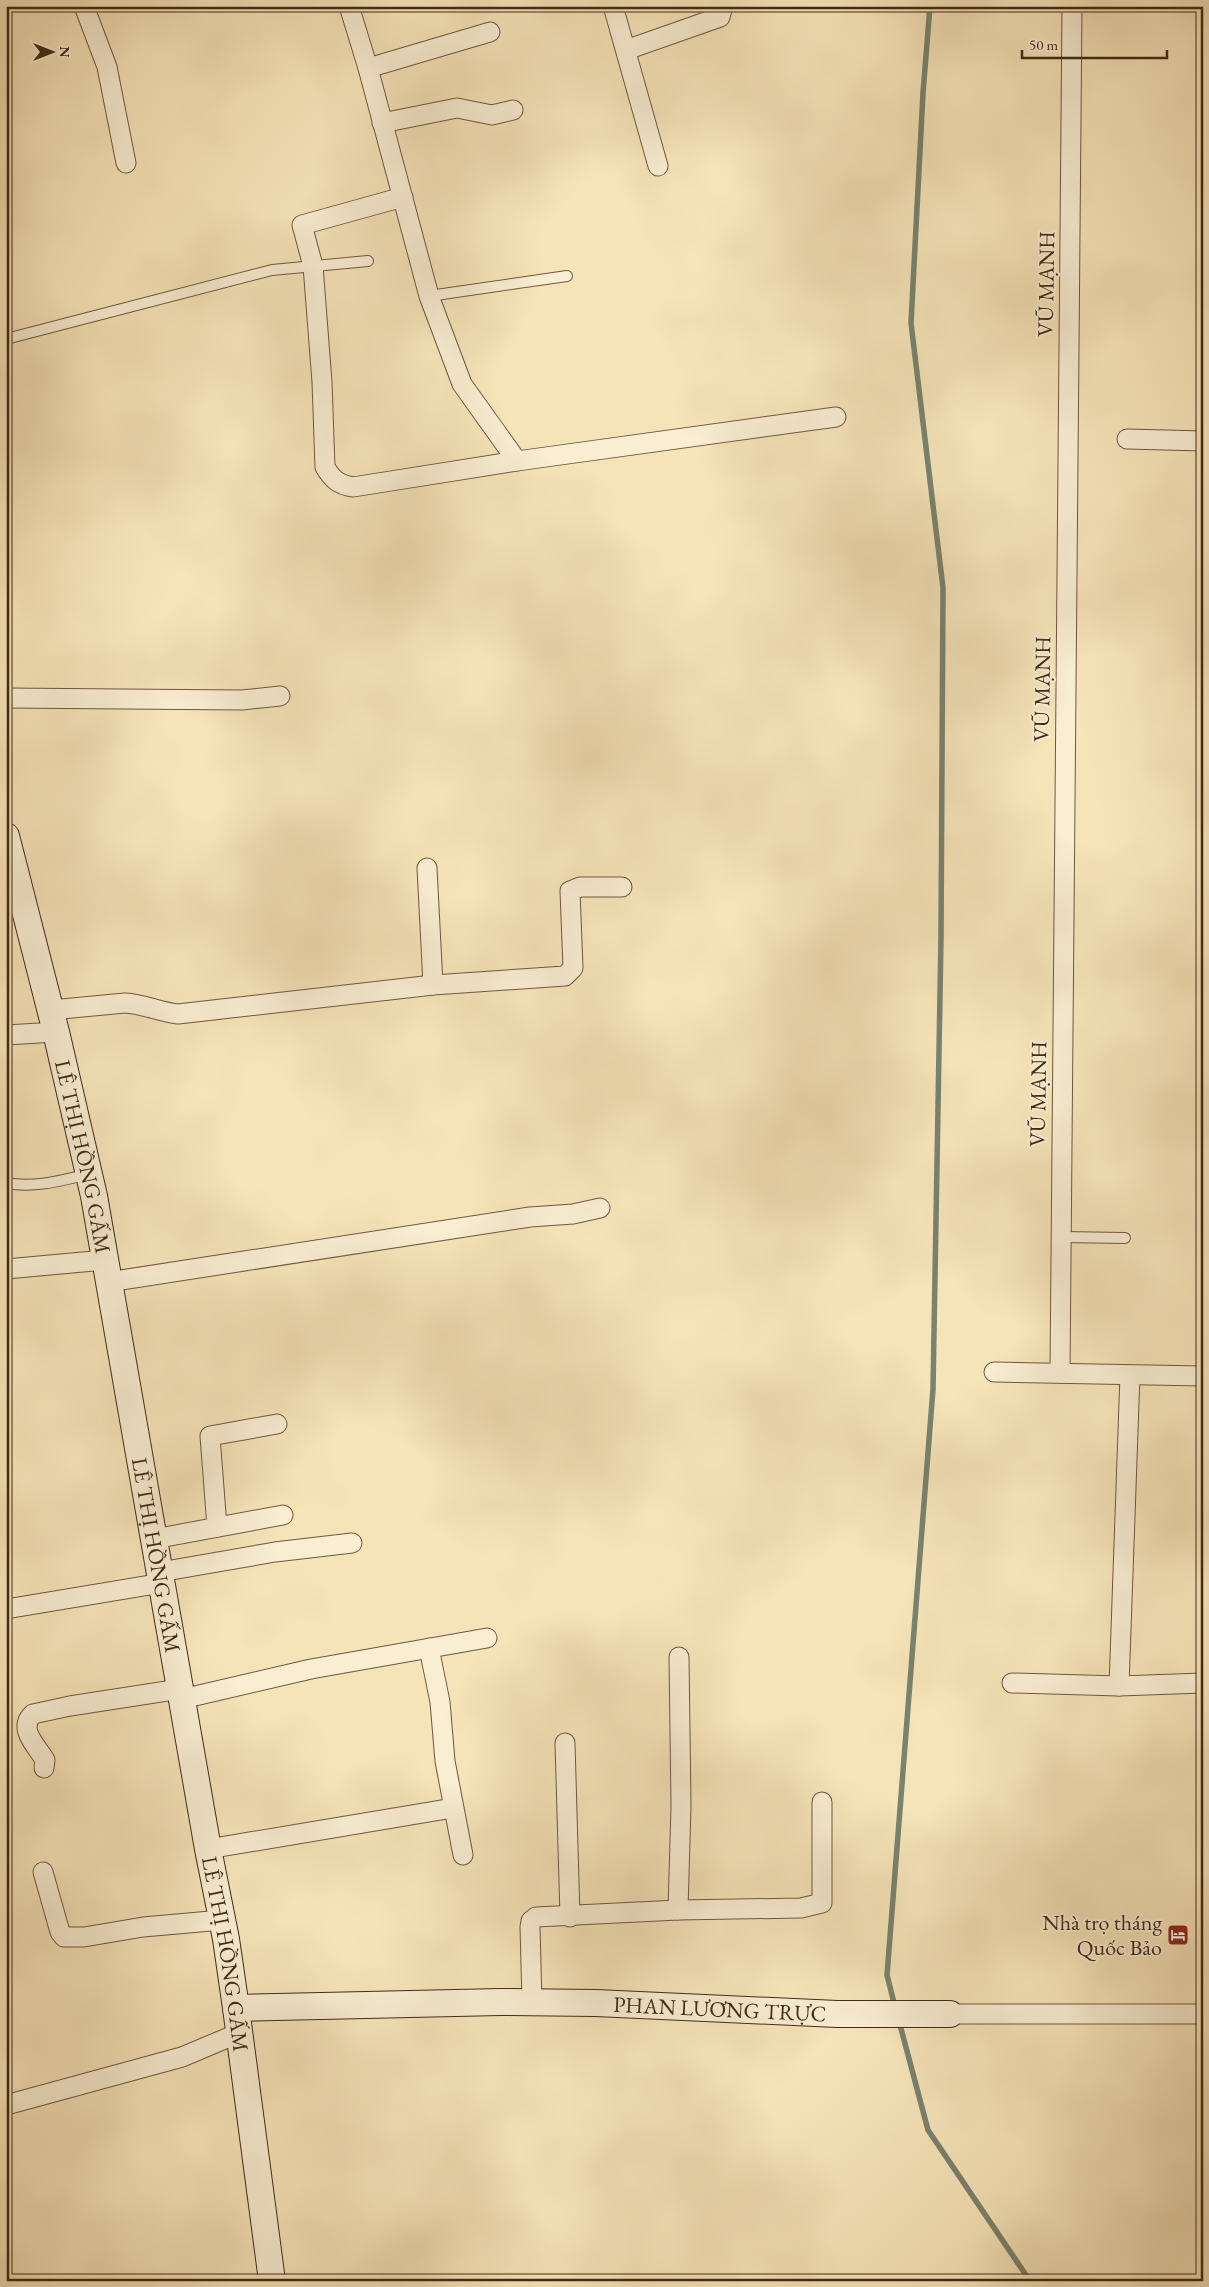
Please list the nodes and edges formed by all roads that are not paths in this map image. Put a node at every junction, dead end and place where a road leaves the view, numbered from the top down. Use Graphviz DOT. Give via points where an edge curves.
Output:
graph roads {
  1 [pos="84,6"];
  2 [pos="349,6"];
  3 [pos="613,6"];
  4 [pos="723,6"];
  5 [pos="1072,6"];
  6 [pos="490,32"];
  7 [pos="626,50"];
  8 [pos="368,68"];
  9 [pos="513,110"];
  10 [pos="382,123"];
  11 [pos="126,163"];
  12 [pos="658,166"];
  13 [pos="403,197"];
  14 [pos="368,261"];
  15 [pos="313,266"];
  16 [pos="567,276"];
  17 [pos="429,296"];
  18 [pos="6,339"];
  19 [pos="836,416"];
  20 [pos="1127,439"];
  21 [pos="1203,441"];
  22 [pos="518,461"];
  23 [pos="280,696"];
  24 [pos="6,698"];
  25 [pos="6,836"];
  26 [pos="10,865"];
  27 [pos="427,868"];
  28 [pos="622,887"];
  29 [pos="433,985"];
  30 [pos="54,1021"];
  31 [pos="6,1035"];
  32 [pos="89,1174"];
  33 [pos="6,1183"];
  34 [pos="600,1208"];
  35 [pos="1061,1237"];
  36 [pos="1125,1238"];
  37 [pos="6,1269"];
  38 [pos="106,1271"];
  39 [pos="994,1372"];
  40 [pos="1060,1373"];
  41 [pos="1130,1375"];
  42 [pos="1203,1376"];
  43 [pos="277,1424"];
  44 [pos="283,1515"];
  45 [pos="217,1527"];
  46 [pos="154,1539"];
  47 [pos="352,1543"];
  48 [pos="161,1578"];
  49 [pos="6,1609"];
  50 [pos="487,1638"];
  51 [pos="429,1648"];
  52 [pos="679,1657"];
  53 [pos="1012,1683"];
  54 [pos="1203,1683"];
  55 [pos="1120,1686"];
  56 [pos="181,1694"];
  57 [pos="565,1743"];
  58 [pos="44,1768"];
  59 [pos="822,1802"];
  60 [pos="453,1808"];
  61 [pos="208,1849"];
  62 [pos="463,1855"];
  63 [pos="43,1872"];
  64 [pos="678,1910"];
  65 [pos="570,1916"];
  66 [pos="222,1920"];
  67 [pos="532,2002"];
  68 [pos="950,2014"];
  69 [pos="1203,2014"];
  70 [pos="238,2021"];
  71 [pos="6,2105"];
  72 [pos="272,2281"];
  1 -- 11 [label="street" via="107,67"];
  2 -- 8 [label="street"];
  3 -- 7 [label="street"];
  4 -- 7 [label="street" via="720,17"];
  5 -- 35 [label="street, VŨ MẠNH"];
  6 -- 8 [label="street"];
  7 -- 12 [label="street"];
  8 -- 10 [label="street"];
  9 -- 10 [label="street" via="492,115 457,108"];
  10 -- 13 [label="street"];
  13 -- 15 [label="street" via="302,225"];
  13 -- 17 [label="street"];
  14 -- 15 [label="lane"];
  15 -- 18 [label="lane" via="272,270"];
  15 -- 22 [label="street" via="325,467 330,476 344,486 353,487"];
  16 -- 17 [label="lane"];
  17 -- 22 [label="street" via="462,384"];
  19 -- 22 [label="street"];
  20 -- 21 [label="street"];
  23 -- 24 [label="street" via="242,700"];
  25 -- 26 [label="main road, LÊ THỊ HỒNG GẤM"];
  26 -- 30 [label="main road, LÊ THỊ HỒNG GẤM"];
  27 -- 29 [label="street"];
  28 -- 29 [label="street" via="580,887 570,891 573,968 570,974"];
  29 -- 30 [label="street" via="178,1014 136,1004"];
  30 -- 31 [label="street"];
  30 -- 32 [label="main road, LÊ THỊ HỒNG GẤM"];
  32 -- 33 [label="lane" via="43,1185"];
  32 -- 38 [label="main road, LÊ THỊ HỒNG GẤM"];
  34 -- 38 [label="street" via="574,1214"];
  35 -- 36 [label="lane"];
  35 -- 40 [label="street, VŨ MẠNH"];
  37 -- 38 [label="street"];
  38 -- 46 [label="main road, LÊ THỊ HỒNG GẤM"];
  39 -- 40 [label="street"];
  40 -- 41 [label="street"];
  41 -- 42 [label="street"];
  41 -- 55 [label="street"];
  43 -- 45 [label="street" via="210,1436"];
  44 -- 45 [label="street"];
  45 -- 46 [label="street"];
  46 -- 48 [label="main road, LÊ THỊ HỒNG GẤM"];
  47 -- 48 [label="street" via="275,1552"];
  48 -- 49 [label="street"];
  48 -- 56 [label="main road, LÊ THỊ HỒNG GẤM"];
  50 -- 51 [label="street"];
  51 -- 56 [label="street"];
  51 -- 60 [label="street" via="440,1702 443,1748"];
  52 -- 64 [label="street" via="681,1806"];
  53 -- 55 [label="street"];
  54 -- 55 [label="street"];
  56 -- 58 [label="street" via="70,1706 33,1714 27,1728 30,1739 45,1760"];
  56 -- 61 [label="main road, LÊ THỊ HỒNG GẤM"];
  57 -- 65 [label="street"];
  59 -- 64 [label="street" via="822,1903 801,1908"];
  60 -- 61 [label="street"];
  60 -- 62 [label="street"];
  61 -- 66 [label="main road, LÊ THỊ HỒNG GẤM"];
  63 -- 66 [label="street" via="60,1932 64,1936"];
  64 -- 65 [label="street"];
  65 -- 67 [label="street" via="531,1921"];
  66 -- 70 [label="main road, LÊ THỊ HỒNG GẤM"];
  67 -- 68 [label="main road, PHAN LƯƠNG TRỰC" via="837,2014"];
  67 -- 70 [label="main road, PHAN LƯƠNG TRỰC"];
  68 -- 69 [label="street, PHAN LƯƠNG TRỰC"];
  70 -- 71 [label="street" via="182,2057"];
  70 -- 72 [label="main road, LÊ THỊ HỒNG GẤM"];
}
